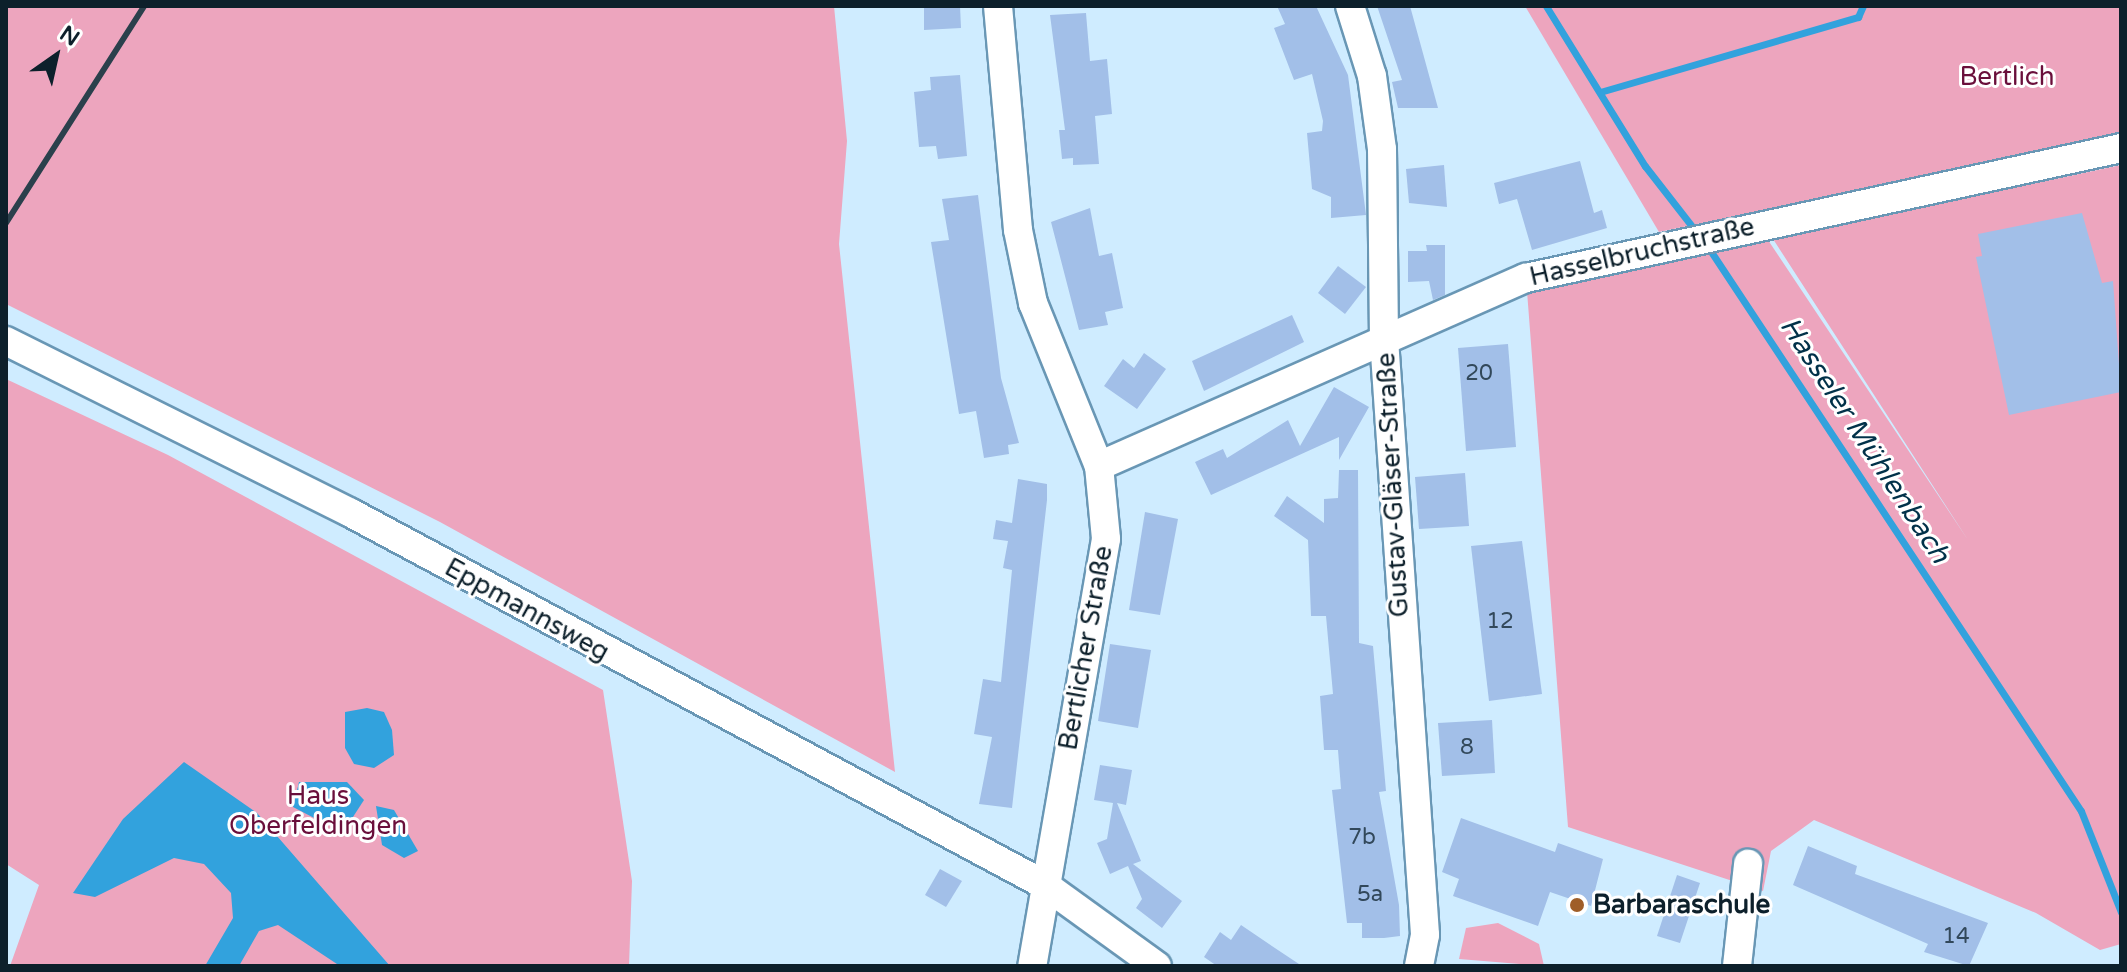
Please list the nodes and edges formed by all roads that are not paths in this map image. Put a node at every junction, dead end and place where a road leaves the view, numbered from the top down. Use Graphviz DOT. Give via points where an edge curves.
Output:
graph roads {
  1 [pos="998,6"];
  2 [pos="1350,6"];
  3 [pos="2121,148"];
  4 [pos="1384,339"];
  5 [pos="6,341"];
  6 [pos="1099,466"];
  7 [pos="1748,864"];
  8 [pos="1045,885"];
  9 [pos="1032,966"];
  10 [pos="1157,966"];
  11 [pos="1419,966"];
  12 [pos="1737,966"];
  1 -- 6 [label="street, Bertlicher Straße" via="1006,133 1033,303"];
  2 -- 4 [label="street, Gustav-Gläser-Straße" via="1372,76 1382,149"];
  3 -- 4 [label="street, Hasselbruchstraße" via="1526,278"];
  4 -- 6 [label="street, Hasselbruchstraße"];
  4 -- 11 [label="street, Gustav-Gläser-Straße" via="1418,794 1425,935"];
  5 -- 8 [label="street, Eppmannsweg" via="351,513"];
  6 -- 8 [label="street, Bertlicher Straße" via="1106,539"];
  7 -- 12 [label="street"];
  8 -- 9 [label="street, Bertlicher Straße"];
  8 -- 10 [label="street, Eppmannsweg"];
}
